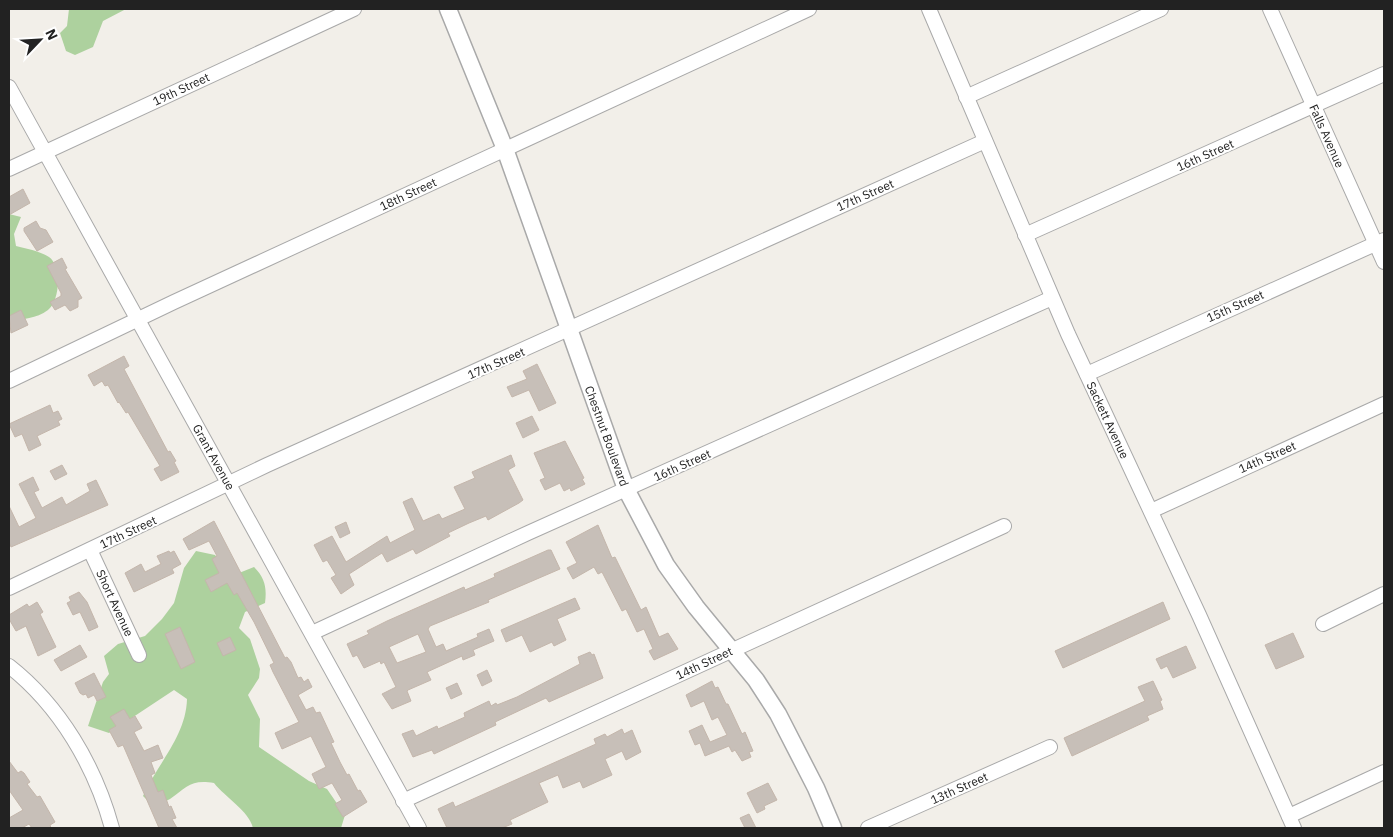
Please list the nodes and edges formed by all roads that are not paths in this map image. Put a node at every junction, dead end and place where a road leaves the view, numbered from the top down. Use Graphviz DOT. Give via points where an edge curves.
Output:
graph roads {
  1 [pos="354,9"];
  2 [pos="448,9"];
  3 [pos="809,9"];
  4 [pos="929,9"];
  5 [pos="1161,9"];
  6 [pos="1270,9"];
  7 [pos="1384,74"];
  8 [pos="9,87"];
  9 [pos="966,97"];
  10 [pos="1314,105"];
  11 [pos="985,141"];
  12 [pos="505,149"];
  13 [pos="44,152"];
  14 [pos="9,169"];
  15 [pos="1025,235"];
  16 [pos="1380,242"];
  17 [pos="1384,262"];
  18 [pos="1052,298"];
  19 [pos="138,319"];
  20 [pos="570,330"];
  21 [pos="1087,374"];
  22 [pos="9,381"];
  23 [pos="1384,404"];
  24 [pos="229,484"];
  25 [pos="626,489"];
  26 [pos="1151,511"];
  27 [pos="1004,526"];
  28 [pos="90,550"];
  29 [pos="9,588"];
  30 [pos="1384,594"];
  31 [pos="1323,624"];
  32 [pos="312,634"];
  33 [pos="731,650"];
  34 [pos="139,655"];
  35 [pos="9,666"];
  36 [pos="1050,747"];
  37 [pos="1384,772"];
  38 [pos="404,801"];
  39 [pos="1292,822"];
  40 [pos="112,828"];
  41 [pos="419,828"];
  42 [pos="833,828"];
  43 [pos="868,828"];
  1 -- 13 [label="street, 19th Street"];
  2 -- 12 [label="street, Chestnut Boulevard"];
  3 -- 12 [label="street, 18th Street"];
  4 -- 9 [label="street, Sackett Avenue"];
  5 -- 9 [label="street"];
  6 -- 10 [label="street, Falls Avenue"];
  7 -- 10 [label="street, 16th Street"];
  8 -- 13 [label="street, Grant Avenue"];
  9 -- 11 [label="street, Sackett Avenue"];
  10 -- 15 [label="street, 16th Street"];
  10 -- 16 [label="street, Falls Avenue"];
  11 -- 15 [label="street, Sackett Avenue"];
  11 -- 20 [label="street, 17th Street"];
  12 -- 19 [label="street, 18th Street"];
  12 -- 20 [label="street, Chestnut Boulevard"];
  13 -- 14 [label="street, 19th Street"];
  13 -- 19 [label="street, Grant Avenue"];
  15 -- 18 [label="street, Sackett Avenue"];
  16 -- 17 [label="street, Falls Avenue"];
  16 -- 21 [label="street, 15th Street"];
  18 -- 21 [label="street, Sackett Avenue"];
  18 -- 25 [label="street, 16th Street"];
  19 -- 22 [label="street, 18th Street"];
  19 -- 24 [label="street, Grant Avenue"];
  20 -- 24 [label="street, 17th Street"];
  20 -- 25 [label="street, Chestnut Boulevard"];
  21 -- 26 [label="street, Sackett Avenue"];
  23 -- 26 [label="street, 14th Street"];
  24 -- 28 [label="street, 17th Street"];
  24 -- 32 [label="street, Grant Avenue"];
  25 -- 32 [label="street, 16th Street" via="345,616"];
  25 -- 33 [label="street, Chestnut Boulevard" via="666,565"];
  26 -- 39 [label="street, Sackett Avenue"];
  27 -- 33 [label="street, 14th Street"];
  28 -- 29 [label="street, 17th Street"];
  28 -- 34 [label="street, Short Avenue"];
  30 -- 31 [label="street"];
  32 -- 38 [label="street, Grant Avenue"];
  33 -- 38 [label="street, 14th Street"];
  33 -- 42 [label="street, Chestnut Boulevard" via="756,680 789,733"];
  35 -- 40 [label="street" via="51,707 72,737 97,784"];
  36 -- 43 [label="street, 13th Street"];
  37 -- 39 [label="street"];
  38 -- 41 [label="street, Grant Avenue"];
}
